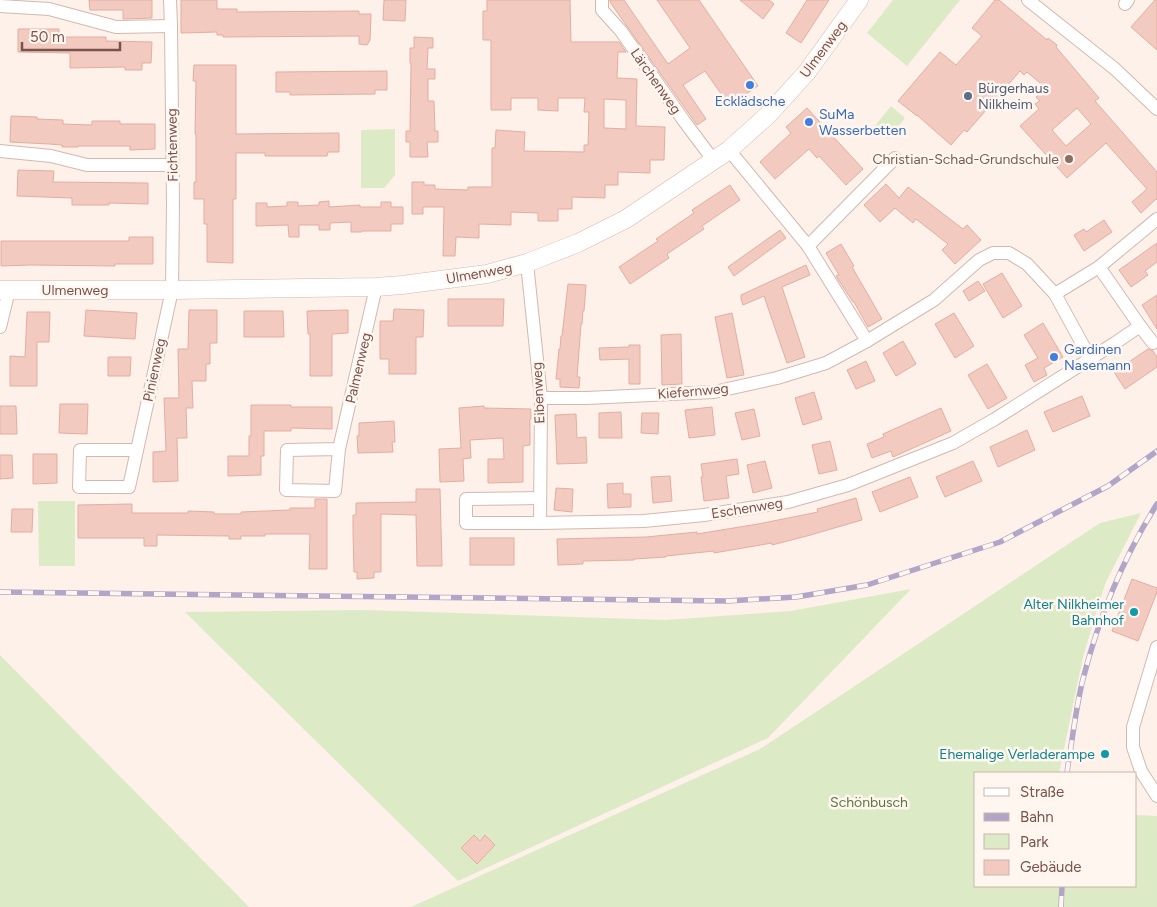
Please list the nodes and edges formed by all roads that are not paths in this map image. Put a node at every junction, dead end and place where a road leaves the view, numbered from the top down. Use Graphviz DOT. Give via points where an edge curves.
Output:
graph roads {
  1 [pos="170,0"];
  2 [pos="602,0"];
  3 [pos="859,0"];
  4 [pos="1028,0"];
  5 [pos="0,6"];
  6 [pos="171,26"];
  7 [pos="1157,109"];
  8 [pos="729,150"];
  9 [pos="0,151"];
  10 [pos="895,158"];
  11 [pos="714,161"];
  12 [pos="172,165"];
  13 [pos="1157,219"];
  14 [pos="808,246"];
  15 [pos="527,263"];
  16 [pos="1099,267"];
  17 [pos="376,287"];
  18 [pos="4,290"];
  19 [pos="172,290"];
  20 [pos="1055,294"];
  21 [pos="1140,326"];
  22 [pos="0,327"];
  23 [pos="867,341"];
  24 [pos="1153,343"];
  25 [pos="1090,358"];
  26 [pos="540,398"];
  27 [pos="339,449"];
  28 [pos="137,450"];
  29 [pos="540,498"];
  30 [pos="540,523"];
  31 [pos="1157,647"];
  32 [pos="1157,796"];
  1 -- 6 [label="street, Fichtenweg"];
  2 -- 11 [label="street, Lärchenweg" via="602,10 621,31"];
  3 -- 8 [label="street, Ulmenweg" via="807,72 769,114"];
  4 -- 7 [label="street" via="1115,69"];
  5 -- 6 [label="street" via="49,9 116,27"];
  6 -- 12 [label="street, Fichtenweg"];
  8 -- 11 [label="street, Ulmenweg"];
  8 -- 14 [label="street"];
  9 -- 12 [label="street" via="51,156 87,165"];
  10 -- 14 [label="street"];
  11 -- 15 [label="street, Ulmenweg" via="626,219"];
  12 -- 19 [label="street, Fichtenweg"];
  13 -- 16 [label="street"];
  14 -- 23 [label="street"];
  15 -- 17 [label="street, Ulmenweg" via="487,274"];
  15 -- 26 [label="street, Eibenweg"];
  16 -- 20 [label="street"];
  16 -- 21 [label="street"];
  17 -- 19 [label="street, Ulmenweg"];
  17 -- 27 [label="street, Palmenweg"];
  18 -- 19 [label="street, Ulmenweg"];
  18 -- 22 [label="street"];
  19 -- 28 [label="street, Pinienweg"];
  20 -- 23 [label="street, Kiefernweg" via="1027,264 1009,253 993,253 979,260 934,300"];
  20 -- 25 [label="street"];
  21 -- 24 [label="street"];
  21 -- 25 [label="street, Eschenweg"];
  23 -- 26 [label="street, Kiefernweg" via="826,363 714,392"];
  25 -- 30 [label="street, Eschenweg" via="953,443 848,485 788,502 704,515 644,521"];
  26 -- 29 [label="street, Eibenweg"];
  27 -- 27 [label="street, Palmenweg" via="335,491 286,490 287,450"];
  28 -- 28 [label="street, Pinienweg" via="129,487 79,487 80,450"];
  29 -- 30 [label="street, Eibenweg"];
  29 -- 30 [label="street, Eschenweg" via="466,499 466,523"];
  31 -- 32 [label="street" via="1133,727 1133,747 1141,771"];
}
